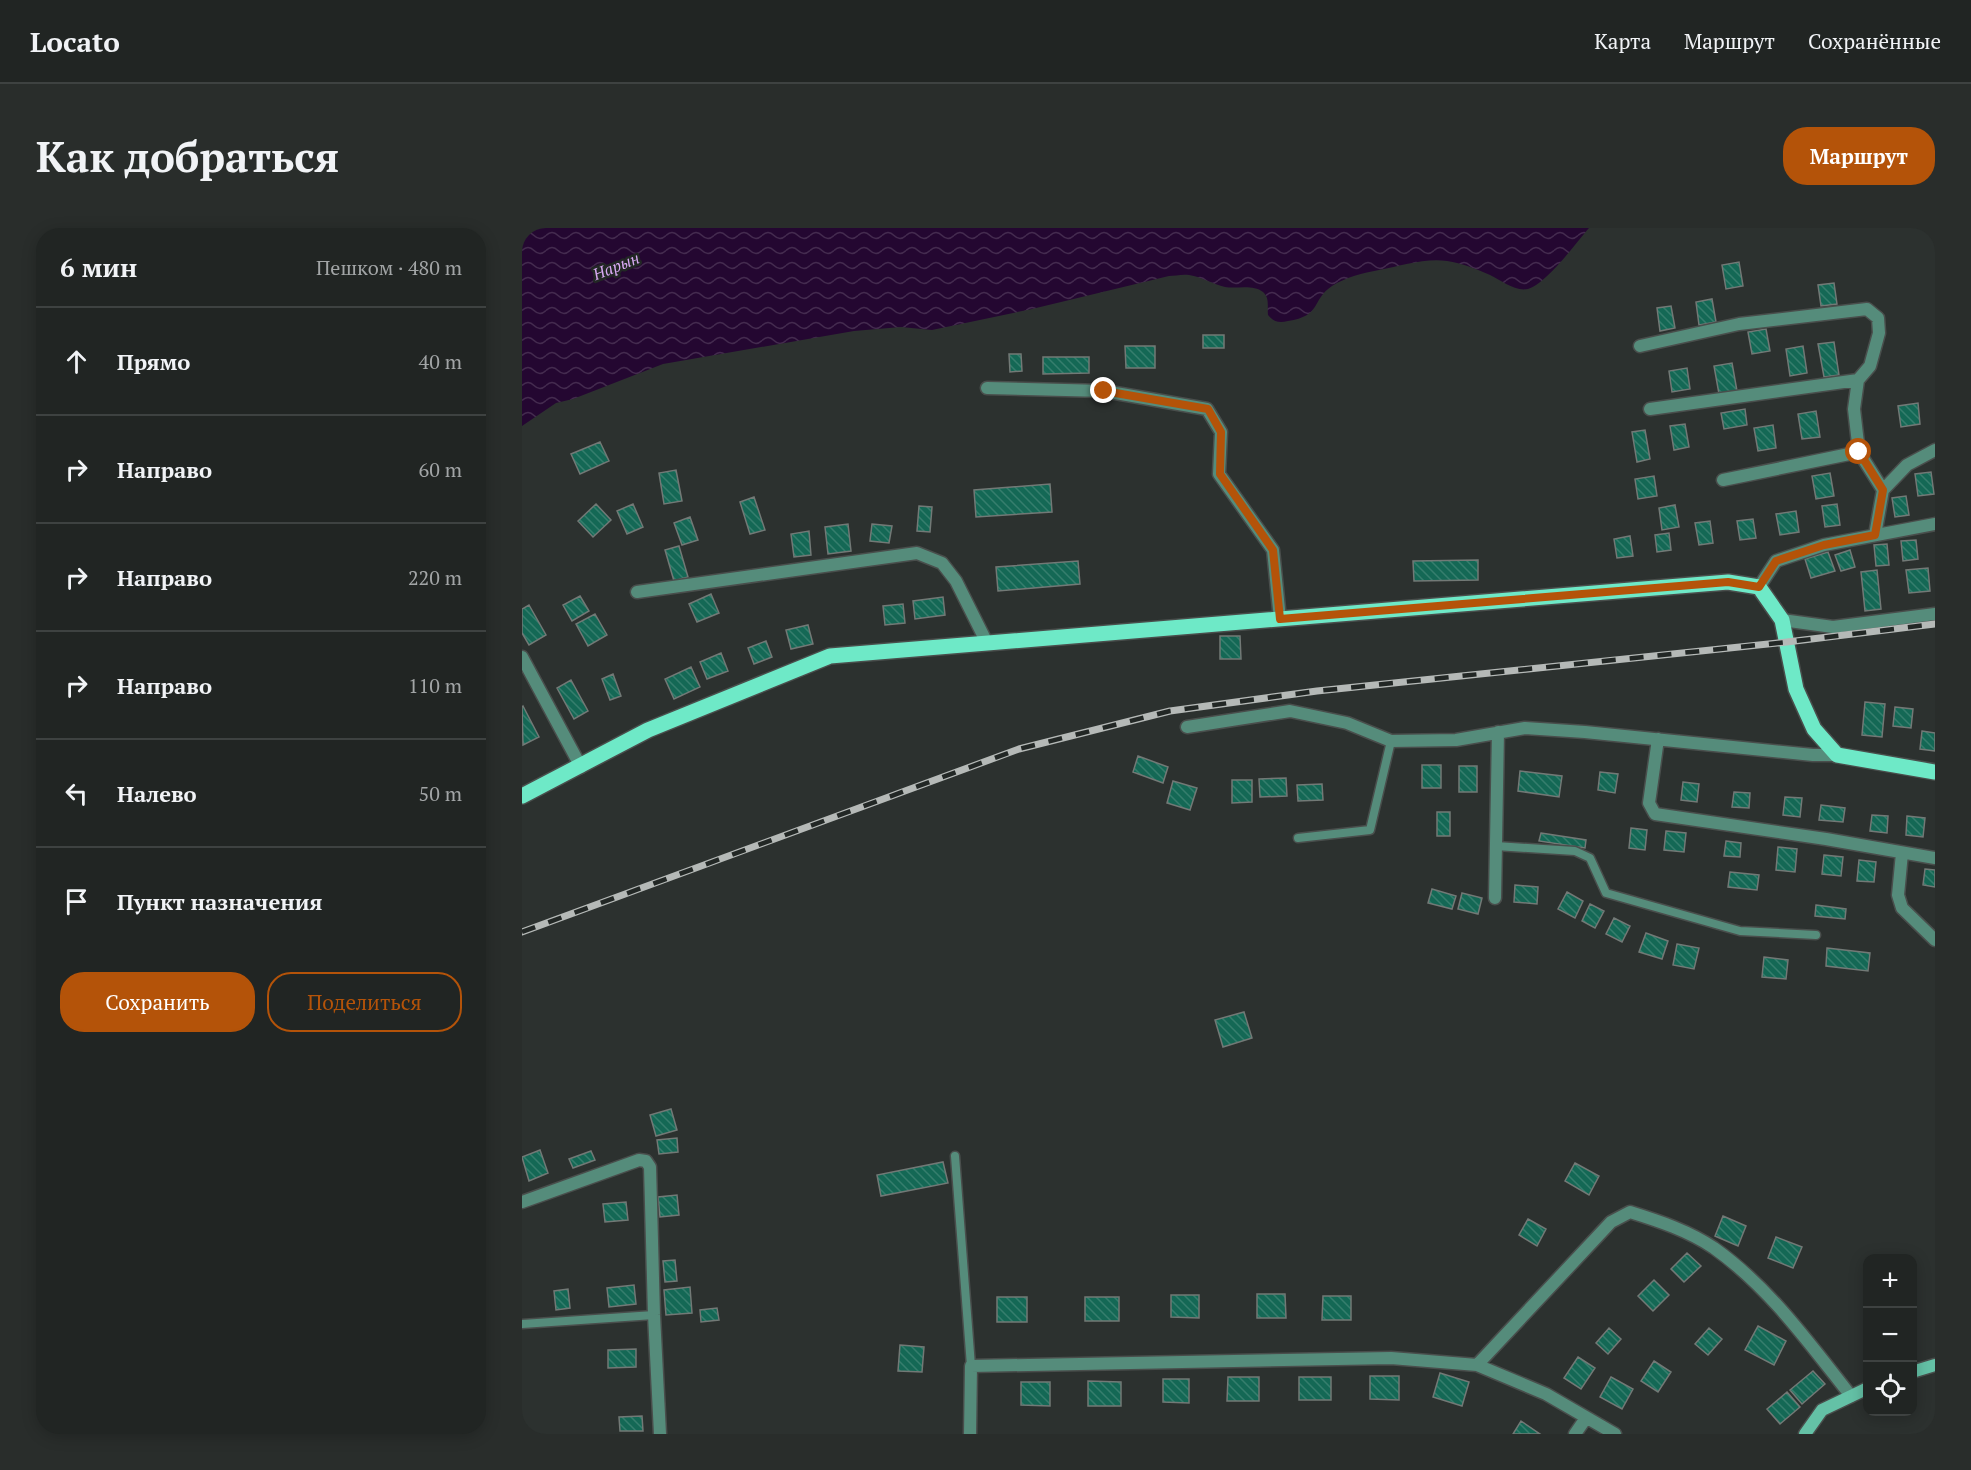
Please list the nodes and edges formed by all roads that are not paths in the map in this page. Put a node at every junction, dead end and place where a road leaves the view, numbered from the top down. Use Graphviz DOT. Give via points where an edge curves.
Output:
graph roads {
  1 [pos="1640,346"];
  2 [pos="1858,380"];
  3 [pos="987,388"];
  4 [pos="1650,409"];
  5 [pos="1935,450"];
  6 [pos="1859,452"];
  7 [pos="1723,480"];
  8 [pos="1883,490"];
  9 [pos="1935,524"];
  10 [pos="1875,535"];
  11 [pos="1759,587"];
  12 [pos="637,592"];
  13 [pos="1935,614"];
  14 [pos="1280,619"];
  15 [pos="1782,620"];
  16 [pos="987,643"];
  17 [pos="522,657"];
  18 [pos="1186,727"];
  19 [pos="1498,732"];
  20 [pos="1658,739"];
  21 [pos="1391,741"];
  22 [pos="1837,755"];
  23 [pos="581,767"];
  24 [pos="1935,772"];
  25 [pos="522,796"];
  26 [pos="1298,838"];
  27 [pos="1496,846"];
  28 [pos="1902,853"];
  29 [pos="1935,858"];
  30 [pos="1495,898"];
  31 [pos="1816,935"];
  32 [pos="1935,940"];
  33 [pos="955,1156"];
  34 [pos="522,1202"];
  35 [pos="654,1315"];
  36 [pos="522,1324"];
  37 [pos="1477,1365"];
  38 [pos="1935,1365"];
  39 [pos="971,1366"];
  40 [pos="1917,1370"];
  41 [pos="1863,1390"];
  42 [pos="1851,1396"];
  43 [pos="1586,1418"];
  44 [pos="660,1434"];
  45 [pos="970,1434"];
  46 [pos="1575,1434"];
  47 [pos="1615,1434"];
  48 [pos="1805,1434"];
  1 -- 2 [label="street" via="1739,324 1867,309 1878,318 1879,333 1870,366"];
  2 -- 4 [label="street"];
  2 -- 6 [label="street" via="1854,408"];
  3 -- 14 [label="street" via="1104,391 1208,409 1221,432 1220,474 1273,550"];
  5 -- 8 [label="street" via="1907,465"];
  6 -- 7 [label="street"];
  6 -- 8 [label="street"];
  8 -- 10 [label="street"];
  9 -- 10 [label="street"];
  10 -- 11 [label="street" via="1824,545 1776,561"];
  11 -- 14 [label="main road" via="1728,582"];
  11 -- 15 [label="main road"];
  12 -- 16 [label="street" via="916,553 942,563 956,581"];
  13 -- 15 [label="street" via="1833,627"];
  14 -- 16 [label="main road"];
  15 -- 22 [label="main road" via="1796,689 1814,729"];
  16 -- 23 [label="main road" via="830,656 648,730"];
  17 -- 23 [label="street"];
  18 -- 21 [label="street" via="1290,711 1347,723"];
  19 -- 20 [label="street" via="1525,728"];
  19 -- 21 [label="street" via="1456,740"];
  19 -- 27 [label="street"];
  20 -- 22 [label="street"];
  20 -- 28 [label="street" via="1649,803 1655,814"];
  21 -- 26 [label="lane" via="1370,830"];
  22 -- 24 [label="main road"];
  23 -- 25 [label="main road"];
  27 -- 30 [label="street"];
  27 -- 31 [label="lane" via="1575,851 1590,858 1606,893 1740,931"];
  28 -- 29 [label="street"];
  28 -- 32 [label="street" via="1898,895 1902,908"];
  33 -- 39 [label="lane"];
  34 -- 35 [label="street" via="639,1160 646,1161 650,1167"];
  35 -- 36 [label="lane"];
  35 -- 44 [label="street"];
  37 -- 39 [label="street" via="1390,1358"];
  37 -- 42 [label="street" via="1611,1222 1630,1212 1668,1224 1714,1248 1774,1299"];
  37 -- 43 [label="street" via="1546,1394"];
  38 -- 40 [label="street"];
  39 -- 45 [label="street"];
  41 -- 42 [label="street"];
  42 -- 48 [label="street" via="1822,1410"];
  43 -- 46 [label="street"];
  43 -- 47 [label="street"];
}
